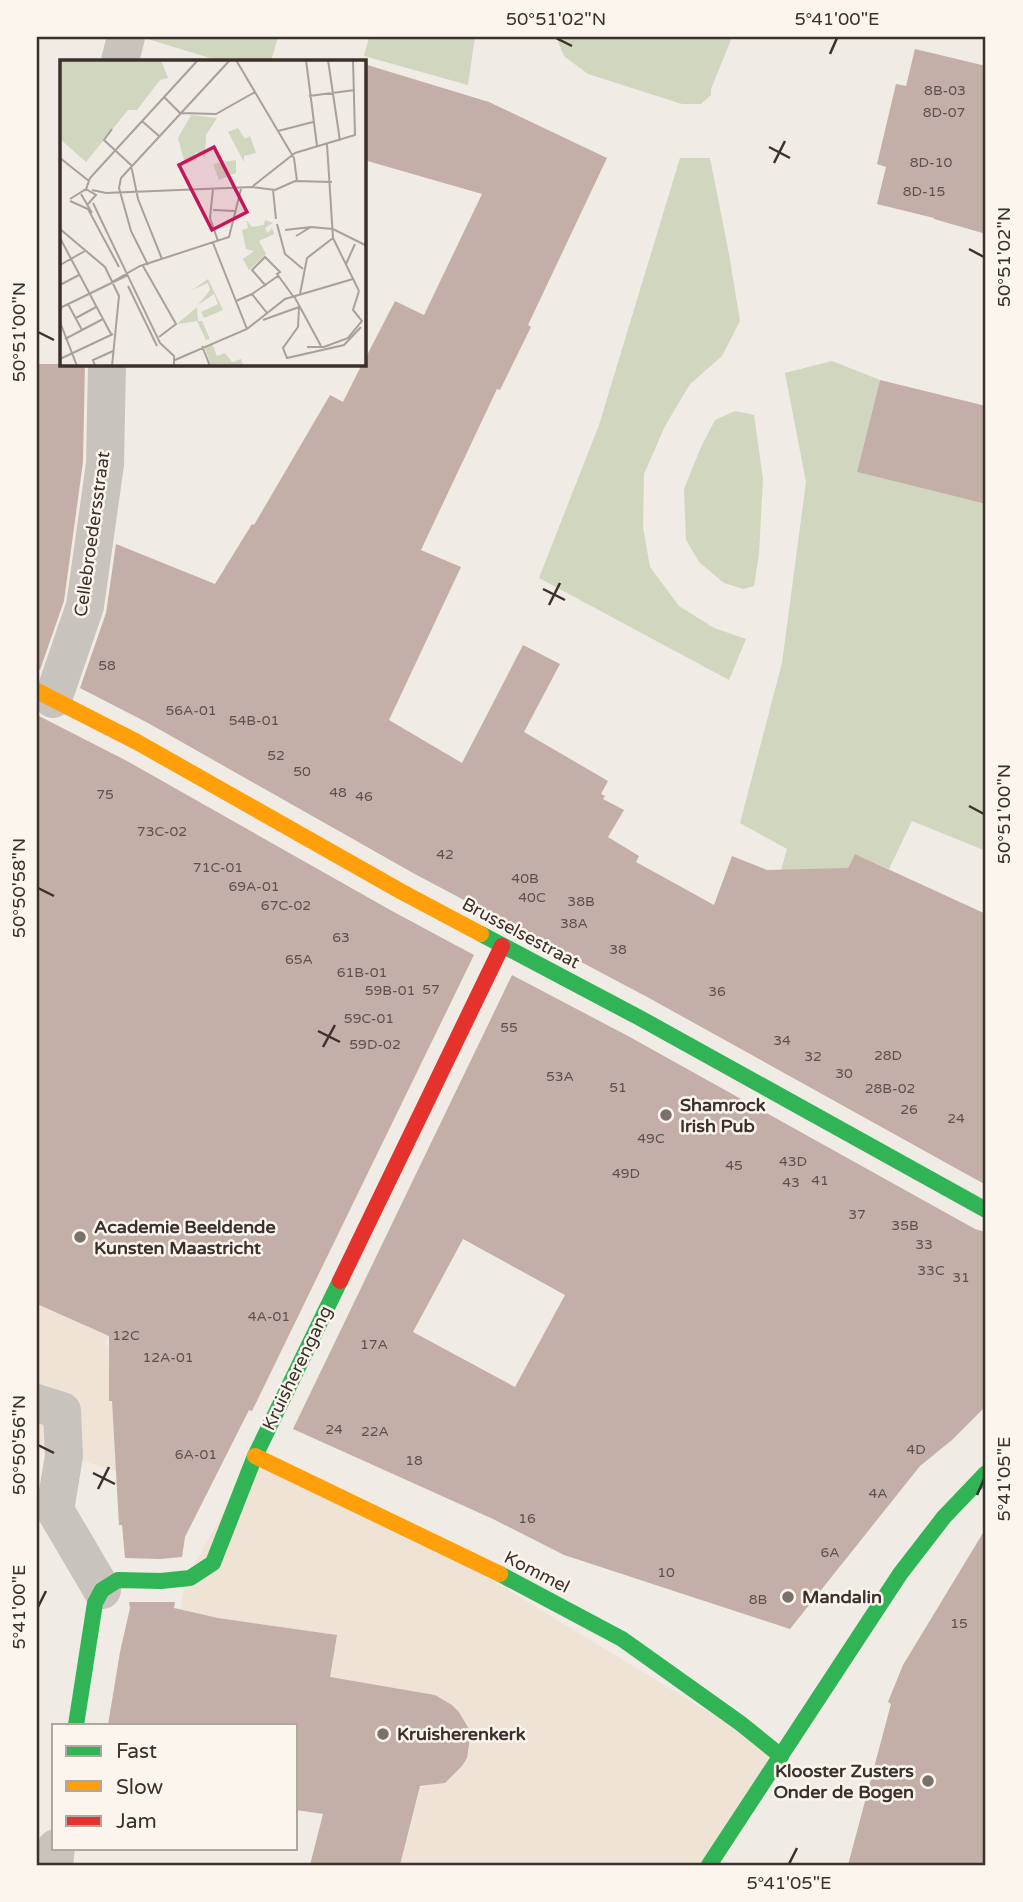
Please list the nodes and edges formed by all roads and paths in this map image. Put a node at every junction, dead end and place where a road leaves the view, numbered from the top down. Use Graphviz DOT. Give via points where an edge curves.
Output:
graph roads {
  1 [pos="126,37"];
  2 [pos="120,60"];
  3 [pos="107,366"];
  4 [pos="45,695"];
  5 [pos="502,946"];
  6 [pos="986,1210"];
  7 [pos="37,1403"];
  8 [pos="255,1456"];
  9 [pos="986,1473"];
  10 [pos="102,1590"];
  11 [pos="76,1724"];
  12 [pos="781,1756"];
  13 [pos="709,1865"];
  1 -- 2 [label="street"];
  3 -- 4 [label="street, Cellebroedersstraat" via="105,464 85,606"];
  4 -- 5 [label="street, Brusselsestraat"];
  5 -- 6 [label="street, Brusselsestraat"];
  5 -- 8 [label="street, Kruisherengang"];
  7 -- 10 [label="street" via="62,1411 64,1456 55,1510"];
  8 -- 10 [label="street, Kruisherengang" via="213,1563 190,1578 118,1580"];
  8 -- 12 [label="street, Kommel" via="533,1590 622,1639"];
  9 -- 12 [label="street" via="922,1545"];
  10 -- 11 [label="street" via="95,1603"];
  12 -- 13 [label="street"];
}
